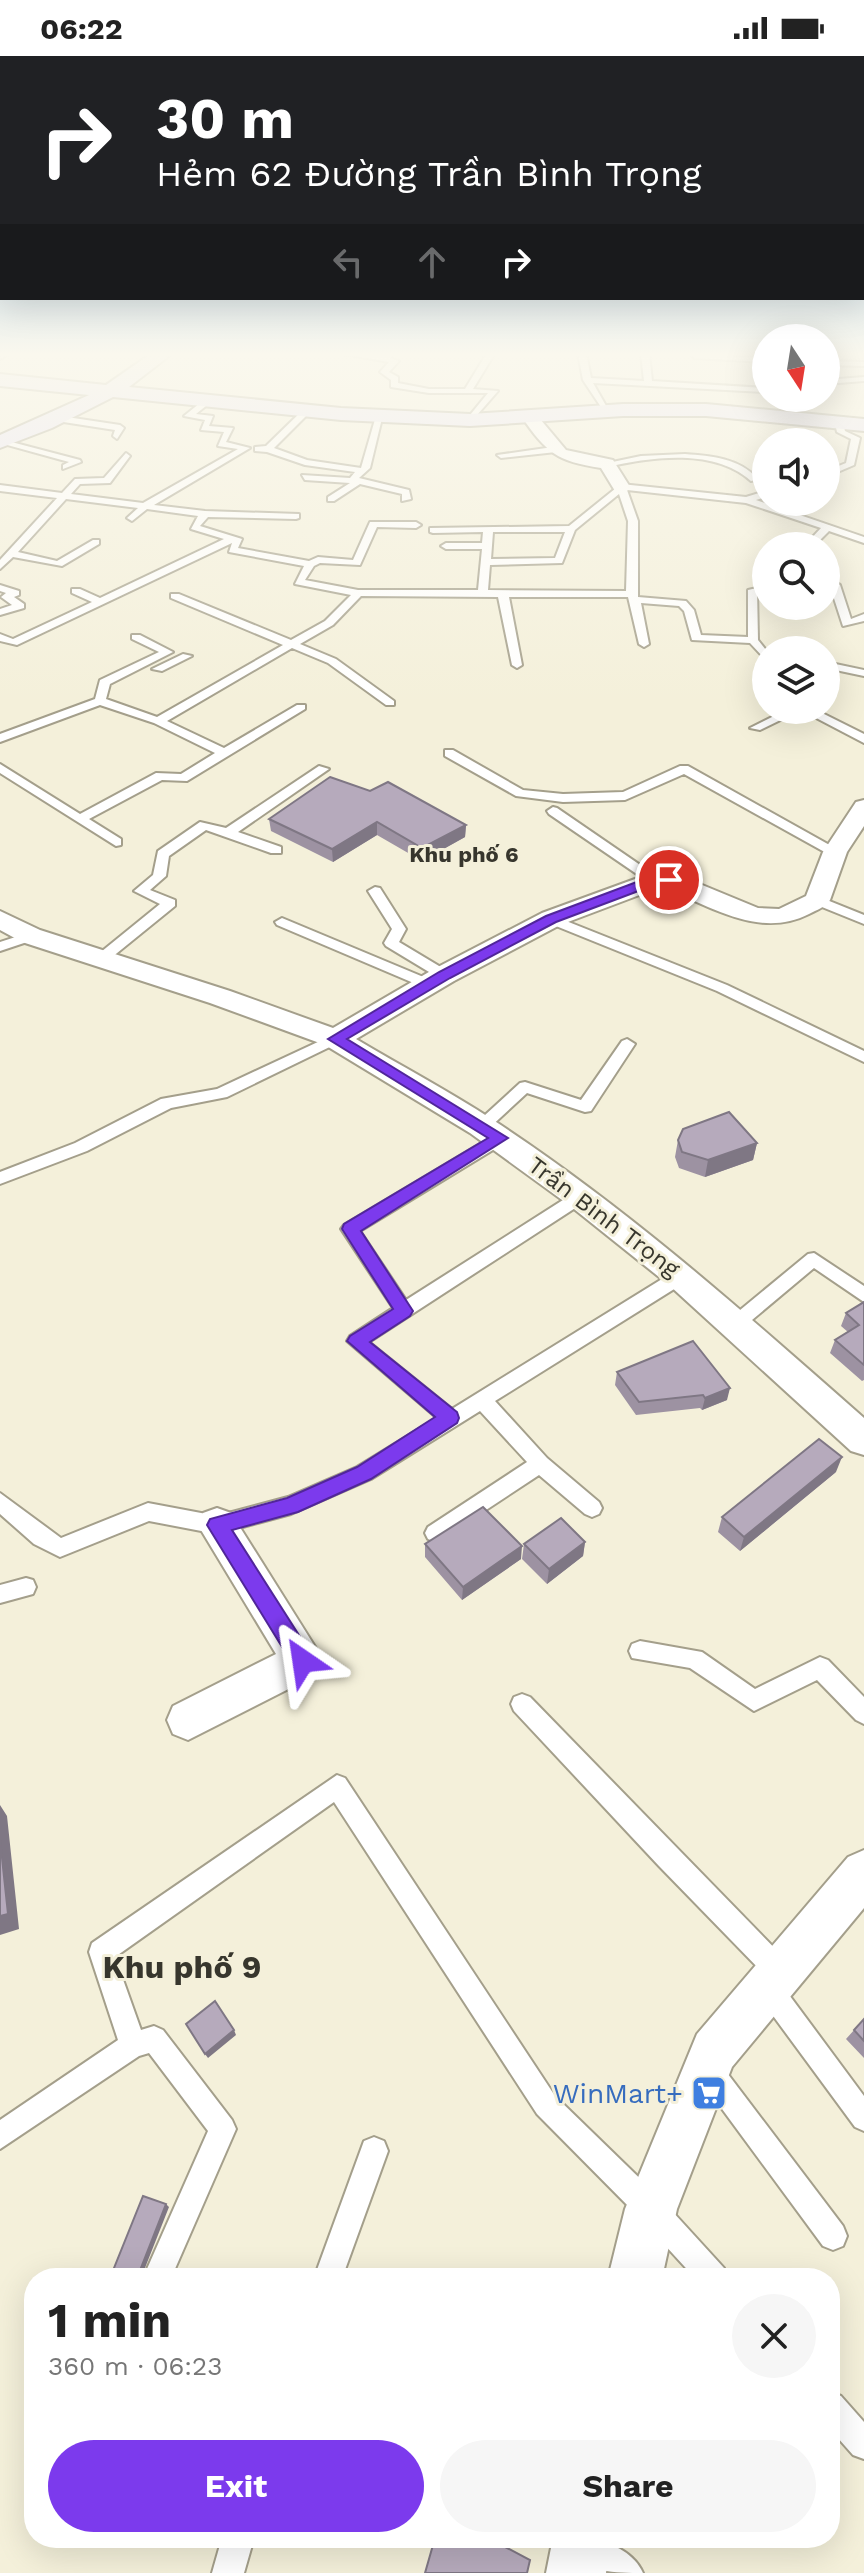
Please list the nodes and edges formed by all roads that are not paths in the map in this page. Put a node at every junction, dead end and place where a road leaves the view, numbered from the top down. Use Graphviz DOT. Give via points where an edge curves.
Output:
graph roads {
  1 [pos="115,470"];
  2 [pos="207,470"];
  3 [pos="360,470"];
  4 [pos="611,470"];
  5 [pos="363,471"];
  6 [pos="305,477"];
  7 [pos="355,481"];
  8 [pos="621,487"];
  9 [pos="0,488"];
  10 [pos="410,492"];
  11 [pos="66,495"];
  12 [pos="752,498"];
  13 [pos="331,499"];
  14 [pos="747,500"];
  15 [pos="147,505"];
  16 [pos="205,514"];
  17 [pos="296,516"];
  18 [pos="132,518"];
  19 [pos="416,525"];
  20 [pos="571,529"];
  21 [pos="826,529"];
  22 [pos="433,530"];
  23 [pos="446,530"];
  24 [pos="488,531"];
  25 [pos="823,532"];
  26 [pos="233,539"];
  27 [pos="864,540"];
  28 [pos="96,542"];
  29 [pos="486,546"];
  30 [pos="12,554"];
  31 [pos="484,562"];
  32 [pos="310,564"];
  33 [pos="0,566"];
  34 [pos="0,588"];
  35 [pos="76,591"];
  36 [pos="358,593"];
  37 [pos="483,594"];
  38 [pos="503,594"];
  39 [pos="175,596"];
  40 [pos="633,597"];
  41 [pos="98,601"];
  42 [pos="840,601"];
  43 [pos="0,612"];
  44 [pos="864,617"];
  45 [pos="0,637"];
  46 [pos="136,637"];
  47 [pos="752,640"];
  48 [pos="290,644"];
  49 [pos="644,644"];
  50 [pos="187,656"];
  51 [pos="517,665"];
  52 [pos="840,668"];
  53 [pos="864,673"];
  54 [pos="102,697"];
  55 [pos="390,703"];
  56 [pos="301,707"];
  57 [pos="158,721"];
  58 [pos="765,724"];
  59 [pos="835,724"];
  60 [pos="756,728"];
  61 [pos="0,738"];
  62 [pos="864,739"];
  63 [pos="224,753"];
  64 [pos="449,753"];
  65 [pos="0,768"];
  66 [pos="323,769"];
  67 [pos="864,807"];
  68 [pos="553,811"];
  69 [pos="80,819"];
  70 [pos="228,833"];
  71 [pos="116,842"];
  72 [pos="276,850"];
  73 [pos="835,852"];
  74 [pos="655,880"];
  75 [pos="375,891"];
  76 [pos="817,900"];
  77 [pos="0,919"];
  78 [pos="551,919"];
  79 [pos="864,920"];
  80 [pos="282,922"];
  81 [pos="31,936"];
  82 [pos="0,947"];
  83 [pos="101,959"];
  84 [pos="436,980"];
  85 [pos="335,1039"];
  86 [pos="627,1044"];
  87 [pos="864,1057"];
  88 [pos="490,1132"];
  89 [pos="0,1178"];
  90 [pos="580,1197"];
  91 [pos="681,1276"];
  92 [pos="864,1295"];
  93 [pos="404,1311"];
  94 [pos="734,1325"];
  95 [pos="481,1399"];
  96 [pos="450,1418"];
  97 [pos="864,1440"];
  98 [pos="540,1464"];
  99 [pos="0,1502"];
  100 [pos="592,1508"];
  101 [pos="217,1525"];
  102 [pos="435,1533"];
  103 [pos="26,1587"];
  104 [pos="0,1594"];
  105 [pos="640,1651"];
  106 [pos="522,1704"];
  107 [pos="864,1713"];
  108 [pos="188,1720"];
  109 [pos="864,1873"];
  110 [pos="776,1981"];
  111 [pos="133,2045"];
  112 [pos="708,2068"];
  113 [pos="864,2118"];
  114 [pos="0,2136"];
  115 [pos="374,2151"];
  116 [pos="651,2209"];
  117 [pos="833,2236"];
  118 [pos="161,2268"];
  119 [pos="332,2268"];
  120 [pos="637,2268"];
  121 [pos="705,2268"];
  122 [pos="840,2418"];
  123 [pos="864,2444"];
  124 [pos="235,2548"];
  125 [pos="228,2573"];
  1 -- 11 [label="lane" via="107,481 78,481"];
  2 -- 15 [label="lane"];
  3 -- 5 [label="lane"];
  4 -- 8 [label="street"];
  5 -- 7 [label="lane"];
  6 -- 7 [label="lane"];
  7 -- 10 [label="lane"];
  7 -- 13 [label="lane"];
  8 -- 14 [label="lane"];
  8 -- 20 [label="lane"];
  8 -- 40 [label="lane" via="633,521"];
  9 -- 11 [label="lane"];
  11 -- 15 [label="lane"];
  11 -- 30 [label="lane"];
  12 -- 14 [label="lane"];
  14 -- 21 [label="lane"];
  15 -- 16 [label="lane"];
  15 -- 18 [label="lane"];
  16 -- 17 [label="lane"];
  16 -- 26 [label="lane" via="194,527"];
  19 -- 32 [label="lane" via="373,524 357,563"];
  20 -- 24 [label="lane"];
  20 -- 31 [label="lane" via="559,561"];
  21 -- 25 [label="lane"];
  21 -- 27 [label="lane"];
  22 -- 23 [label="lane"];
  23 -- 24 [label="lane"];
  23 -- 29 [label="lane" via="446,550"];
  24 -- 29 [label="lane"];
  26 -- 32 [label="lane" via="239,541 232,550"];
  26 -- 41 [label="lane"];
  28 -- 30 [label="lane" via="58,564"];
  29 -- 31 [label="lane"];
  30 -- 33 [label="lane"];
  31 -- 37 [label="lane"];
  32 -- 36 [label="lane" via="299,582"];
  34 -- 43 [label="lane" via="15,593 6,597 20,606"];
  35 -- 41 [label="lane"];
  36 -- 37 [label="lane" via="448,589"];
  36 -- 48 [label="lane" via="329,623"];
  37 -- 38 [label="lane"];
  38 -- 40 [label="lane"];
  38 -- 51 [label="lane"];
  39 -- 48 [label="lane"];
  40 -- 47 [label="lane" via="682,603 696,638"];
  40 -- 49 [label="lane"];
  41 -- 45 [label="lane" via="13,643"];
  42 -- 44 [label="lane" via="847,624"];
  46 -- 54 [label="lane" via="168,652 104,682"];
  48 -- 55 [label="lane" via="332,661"];
  48 -- 57 [label="lane"];
  50 -- 54 [label="lane"];
  52 -- 53 [label="lane"];
  54 -- 57 [label="lane"];
  54 -- 61 [label="lane"];
  56 -- 63 [label="lane"];
  57 -- 63 [label="lane"];
  58 -- 60 [label="lane"];
  59 -- 62 [label="lane"];
  63 -- 69 [label="lane" via="183,778 160,776"];
  64 -- 73 [label="lane" via="520,793 563,798 625,796 684,769"];
  65 -- 69 [label="lane"];
  66 -- 70 [label="lane"];
  67 -- 73 [label="street"];
  68 -- 74 [label="lane"];
  69 -- 71 [label="lane"];
  70 -- 72 [label="lane"];
  70 -- 83 [label="lane" via="204,825 163,854 159,876 141,891 170,903"];
  73 -- 76 [label="street"];
  74 -- 76 [label="street" via="669,880 754,915 783,917"];
  74 -- 78 [label="street"];
  75 -- 84 [label="lane" via="399,929 391,943"];
  76 -- 79 [label="lane"];
  77 -- 81 [label="street, Trần Bình Trọng"];
  78 -- 84 [label="street"];
  78 -- 87 [label="lane" via="722,988"];
  80 -- 84 [label="lane"];
  81 -- 82 [label="lane"];
  81 -- 83 [label="street, Trần Bình Trọng"];
  83 -- 85 [label="street, Trần Bình Trọng"];
  84 -- 85 [label="street"];
  85 -- 88 [label="street, Trần Bình Trọng"];
  85 -- 89 [label="lane" via="221,1093 167,1103 81,1147"];
  86 -- 88 [label="lane" via="585,1107 525,1087"];
  88 -- 90 [label="street, Trần Bình Trọng"];
  88 -- 93 [label="lane" via="350,1229"];
  90 -- 91 [label="street, Trần Bình Trọng"];
  90 -- 93 [label="lane"];
  91 -- 94 [label="street, Trần Bình Trọng"];
  91 -- 95 [label="lane"];
  92 -- 94 [label="lane" via="814,1259"];
  93 -- 96 [label="lane" via="356,1341"];
  94 -- 97 [label="street, Trần Bình Trọng"];
  95 -- 96 [label="lane"];
  95 -- 98 [label="lane"];
  96 -- 101 [label="lane" via="364,1473 291,1505"];
  98 -- 100 [label="lane"];
  98 -- 102 [label="lane"];
  99 -- 101 [label="lane" via="60,1548 148,1512"];
  101 -- 108 [label="street" via="303,1661"];
  103 -- 104 [label="lane"];
  105 -- 107 [label="lane" via="694,1659 754,1701 820,1667"];
  106 -- 110 [label="lane"];
  109 -- 110 [label="street"];
  110 -- 112 [label="street" via="714,2051"];
  110 -- 113 [label="lane"];
  111 -- 114 [label="lane"];
  111 -- 116 [label="lane" via="101,1952 337,1786 546,2105"];
  111 -- 118 [label="lane" via="154,2039 223,2129"];
  112 -- 116 [label="street"];
  112 -- 117 [label="lane"];
  115 -- 119 [label="lane"];
  116 -- 120 [label="street"];
  116 -- 121 [label="lane"];
  122 -- 123 [label="lane"];
  124 -- 125 [label="lane"];
}
